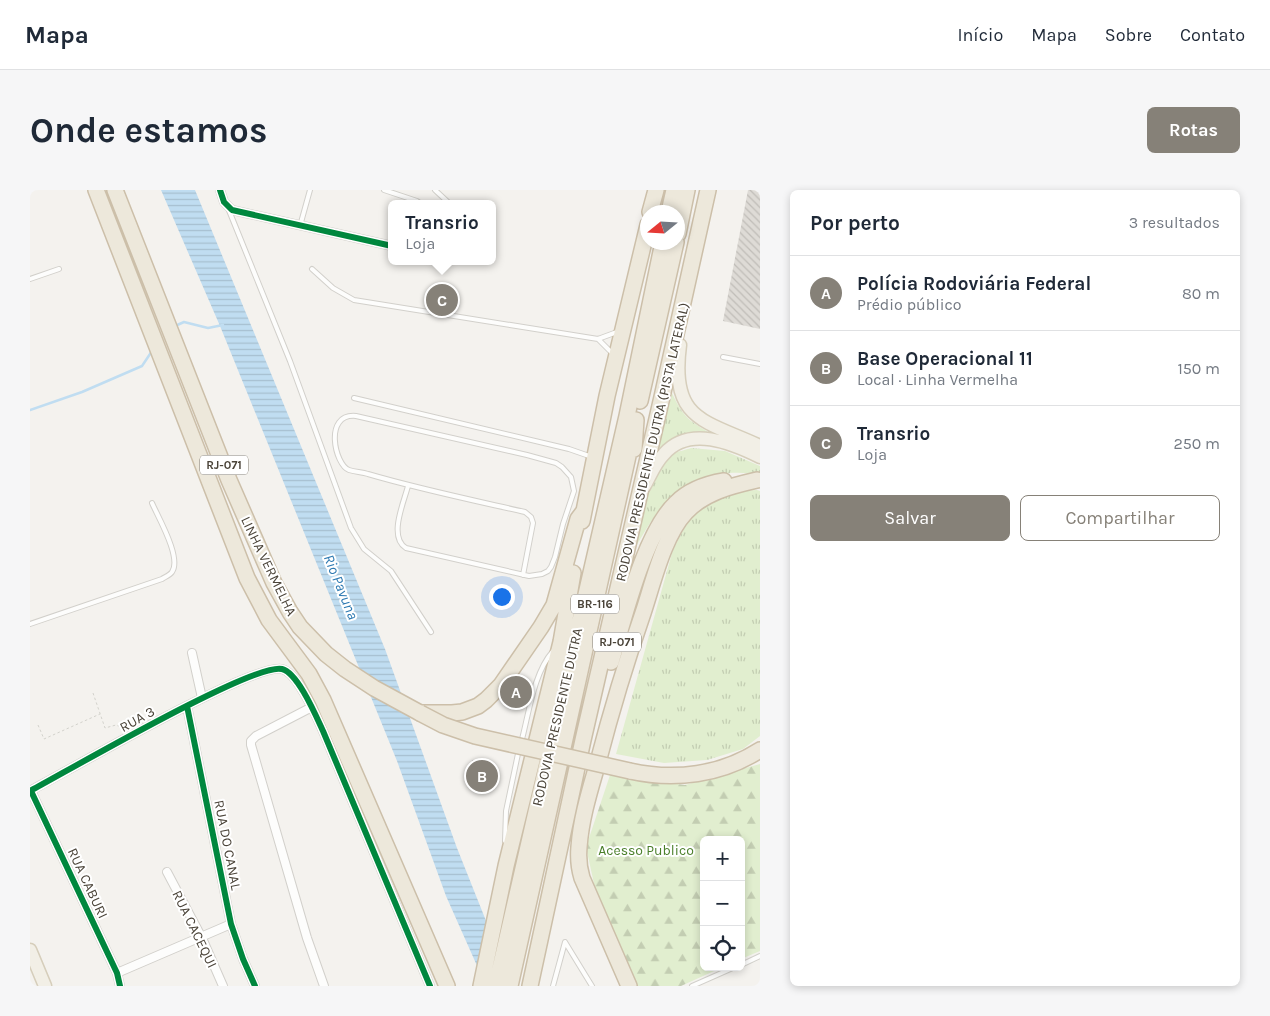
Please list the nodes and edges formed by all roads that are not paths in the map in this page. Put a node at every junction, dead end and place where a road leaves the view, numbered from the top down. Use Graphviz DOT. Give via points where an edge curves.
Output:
graph roads {
  1 [pos="96,190"];
  2 [pos="115,190"];
  3 [pos="220,190"];
  4 [pos="310,190"];
  5 [pos="384,190"];
  6 [pos="435,190"];
  7 [pos="656,190"];
  8 [pos="674,190"];
  9 [pos="687,190"];
  10 [pos="708,190"];
  11 [pos="414,200"];
  12 [pos="446,200"];
  13 [pos="652,205"];
  14 [pos="671,205"];
  15 [pos="684,205"];
  16 [pos="227,206"];
  17 [pos="300,226"];
  18 [pos="388,245"];
  19 [pos="642,250"];
  20 [pos="661,250"];
  21 [pos="674,250"];
  22 [pos="59,269"];
  23 [pos="312,269"];
  24 [pos="30,279"];
  25 [pos="686,291"];
  26 [pos="624,328"];
  27 [pos="598,339"];
  28 [pos="723,357"];
  29 [pos="616,358"];
  30 [pos="760,364"];
  31 [pos="354,398"];
  32 [pos="636,420"];
  33 [pos="760,446"];
  34 [pos="760,457"];
  35 [pos="594,458"];
  36 [pos="205,469"];
  37 [pos="759,481"];
  38 [pos="408,486"];
  39 [pos="640,496"];
  40 [pos="152,503"];
  41 [pos="581,504"];
  42 [pos="523,574"];
  43 [pos="274,583"];
  44 [pos="30,624"];
  45 [pos="431,632"];
  46 [pos="604,652"];
  47 [pos="192,653"];
  48 [pos="202,698"];
  49 [pos="188,706"];
  50 [pos="312,707"];
  51 [pos="420,713"];
  52 [pos="583,740"];
  53 [pos="760,750"];
  54 [pos="30,791"];
  55 [pos="167,872"];
  56 [pos="231,924"];
  57 [pos="202,938"];
  58 [pos="30,950"];
  59 [pos="760,956"];
  60 [pos="745,963"];
  61 [pos="726,971"];
  62 [pos="116,973"];
  63 [pos="45,986"];
  64 [pos="120,986"];
  65 [pos="223,986"];
  66 [pos="255,986"];
  67 [pos="324,986"];
  68 [pos="430,986"];
  69 [pos="447,986"];
  70 [pos="481,986"];
  71 [pos="496,986"];
  72 [pos="510,986"];
  73 [pos="530,986"];
  74 [pos="553,986"];
  75 [pos="592,986"];
  76 [pos="629,986"];
  77 [pos="692,986"];
  1 -- 36 [label="highway, RJ-071"];
  2 -- 43 [label="highway, LINHA VERMELHA / RJ-071" via="229,480"];
  3 -- 16 [label="street"];
  4 -- 17 [label="lane"];
  5 -- 11 [label="lane"];
  6 -- 12 [label="lane"];
  7 -- 13 [label="highway"];
  8 -- 14 [label="highway"];
  9 -- 15 [label="highway"];
  10 -- 25 [label="highway, RODOVIA PRESIDENTE DUTRA (PISTA LATERAL) / BR-116"];
  16 -- 17 [label="street" via="244,214"];
  16 -- 45 [label="lane" via="357,539 391,571"];
  17 -- 18 [label="street"];
  19 -- 26 [label="highway, BR-116"];
  20 -- 71 [label="highway, RODOVIA PRESIDENTE DUTRA / BR-116" via="627,416"];
  21 -- 32 [label="highway, RODOVIA PRESIDENTE DUTRA / BR-116"];
  22 -- 24 [label="lane"];
  23 -- 27 [label="lane" via="333,288 354,300"];
  25 -- 33 [label="main road" via="677,367 682,398 705,422"];
  25 -- 39 [label="highway, RODOVIA PRESIDENTE DUTRA (PISTA LATERAL) / BR-116"];
  26 -- 27 [label="lane"];
  26 -- 29 [label="highway, BR-116"];
  27 -- 29 [label="lane"];
  28 -- 30 [label="lane"];
  29 -- 35 [label="highway, BR-116"];
  31 -- 35 [label="lane" via="569,449"];
  32 -- 46 [label="highway" via="634,449 607,578 602,617"];
  32 -- 72 [label="highway, RODOVIA PRESIDENTE DUTRA / BR-116"];
  34 -- 39 [label="main road" via="720,441 688,440 664,453"];
  35 -- 41 [label="highway, BR-116"];
  36 -- 43 [label="highway"];
  36 -- 69 [label="highway" via="247,578 269,620 309,674 323,700"];
  37 -- 52 [label="highway, RJ-071" via="725,480 700,486 666,512 642,564"];
  37 -- 76 [label="highway" via="711,493 686,512 668,539 625,667 585,810 579,849 580,872"];
  38 -- 41 [label="lane" via="343,466 338,456 336,428 343,417 356,416 556,463 567,471"];
  38 -- 42 [label="lane" via="398,526 398,537 403,546"];
  38 -- 42 [label="lane" via="525,512 533,523"];
  39 -- 46 [label="highway, RODOVIA PRESIDENTE DUTRA (PISTA LATERAL) / BR-116"];
  40 -- 44 [label="lane" via="173,549 172,572 162,579"];
  41 -- 42 [label="lane" via="563,524 552,567 542,574"];
  41 -- 51 [label="highway, RJ-071" via="558,596 501,685 471,709 441,714"];
  41 -- 70 [label="highway, BR-116" via="561,642 506,866"];
  43 -- 51 [label="highway, LINHA VERMELHA / RJ-071" via="300,627 326,654 374,688"];
  46 -- 52 [label="highway, RODOVIA PRESIDENTE DUTRA (PISTA LATERAL) / BR-116"];
  47 -- 48 [label="street"];
  48 -- 49 [label="street, RUA 3"];
  48 -- 50 [label="street, RUA 3" via="275,668 286,670 296,680"];
  49 -- 54 [label="street, RUA 3"];
  49 -- 56 [label="street, RUA DO CANAL"];
  50 -- 67 [label="street" via="256,736 251,745"];
  50 -- 68 [label="street"];
  51 -- 53 [label="highway, LINHA VERMELHA / RJ-071, bridge" via="475,736 630,771 669,776 698,774 733,764"];
  52 -- 73 [label="highway, RODOVIA PRESIDENTE DUTRA (PISTA LATERAL) / BR-116"];
  54 -- 62 [label="street, RUA CABURI"];
  55 -- 57 [label="street, RUA CACEQUI"];
  56 -- 57 [label="street"];
  56 -- 66 [label="street, RUA DO CANAL"];
  57 -- 62 [label="street"];
  57 -- 65 [label="street, RUA CACEQUI"];
  58 -- 63 [label="main road"];
  59 -- 60 [label="lane"];
  61 -- 77 [label="lane"];
  62 -- 64 [label="street, RUA CABURI"];
  74 -- 75 [label="lane" via="565,942"];
}
